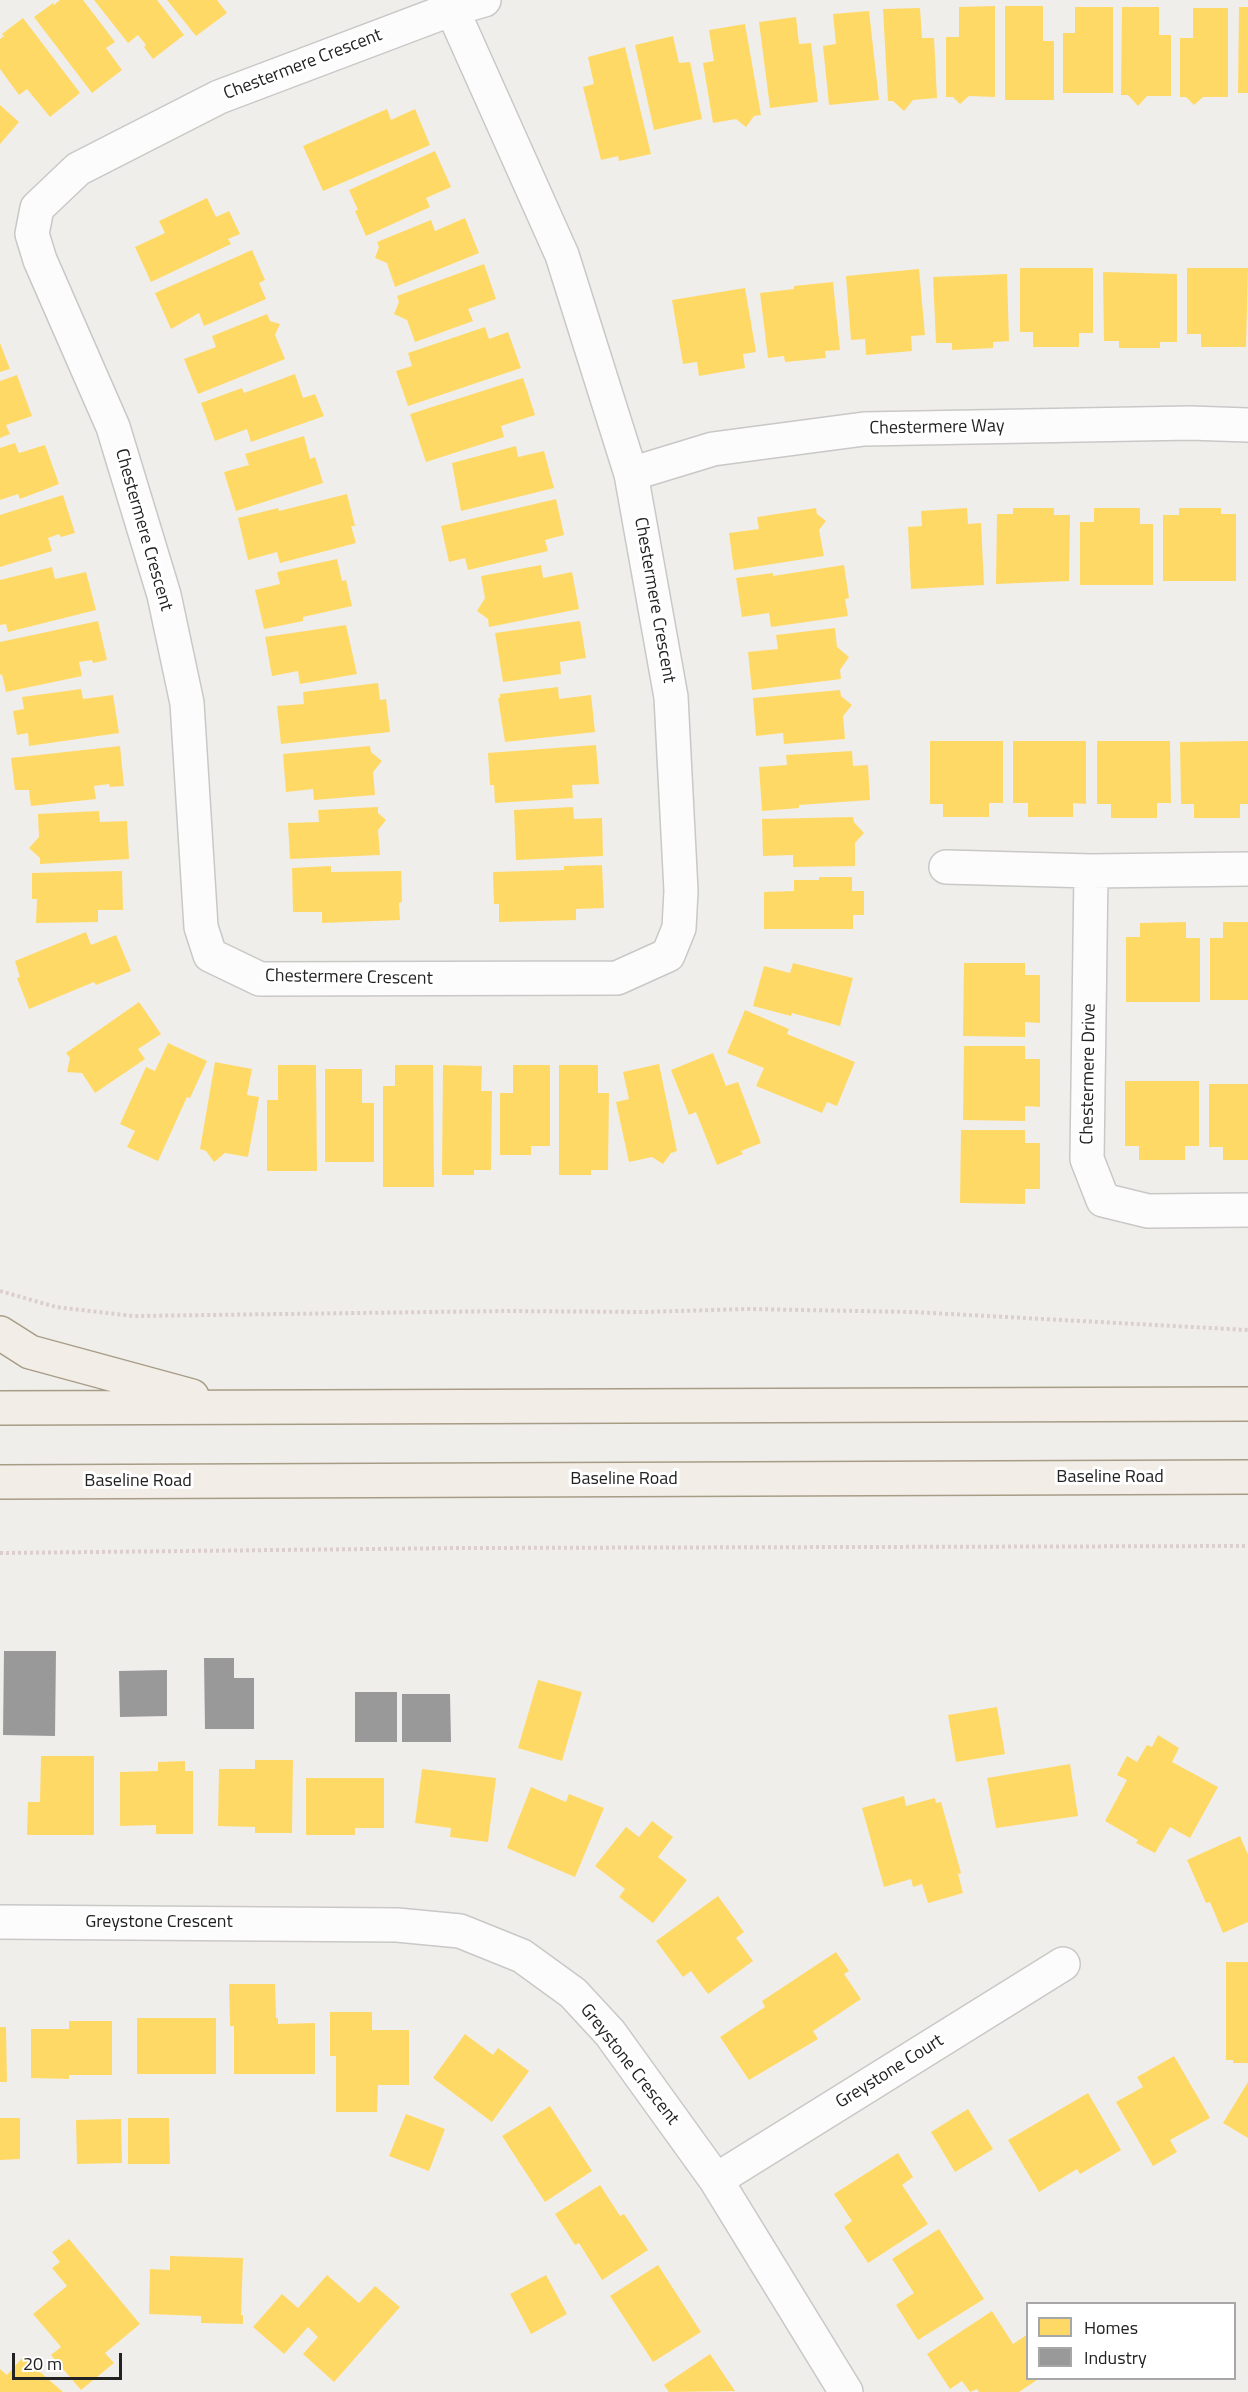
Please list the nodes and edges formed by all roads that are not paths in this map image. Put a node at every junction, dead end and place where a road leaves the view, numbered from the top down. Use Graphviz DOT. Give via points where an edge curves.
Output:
graph roads {
  1 [pos="484,0"];
  2 [pos="449,5"];
  3 [pos="1248,425"];
  4 [pos="632,474"];
  5 [pos="946,867"];
  6 [pos="1248,868"];
  7 [pos="1091,871"];
  8 [pos="1248,1210"];
  9 [pos="0,1333"];
  10 [pos="1248,1404"];
  11 [pos="234,1407"];
  12 [pos="0,1408"];
  13 [pos="1248,1477"];
  14 [pos="0,1482"];
  15 [pos="0,1922"];
  16 [pos="1063,1964"];
  17 [pos="716,2180"];
  18 [pos="846,2392"];
  1 -- 2 [label="street"];
  2 -- 4 [label="street, Chestermere Crescent" via="562,255"];
  2 -- 4 [label="street, Chestermere Crescent" via="219,96 78,169 37,208 32,234 40,260 113,428 164,595 187,703 201,927 210,955 260,979 355,980 617,978 668,955 679,928 681,891 670,696"];
  3 -- 4 [label="street, Chestermere Way" via="864,429 713,449"];
  5 -- 7 [label="street"];
  6 -- 7 [label="street"];
  7 -- 8 [label="street, Chestermere Drive" via="1088,1159 1103,1200 1148,1211"];
  9 -- 11 [label="main road" via="30,1352"];
  10 -- 11 [label="main road"];
  11 -- 12 [label="main road"];
  13 -- 14 [label="main road, Baseline Road"];
  15 -- 17 [label="street, Greystone Crescent" via="397,1925 460,1931 522,1956 573,1993 610,2033"];
  16 -- 17 [label="street, Greystone Court"];
  17 -- 18 [label="street, Greystone Crescent"];
}
